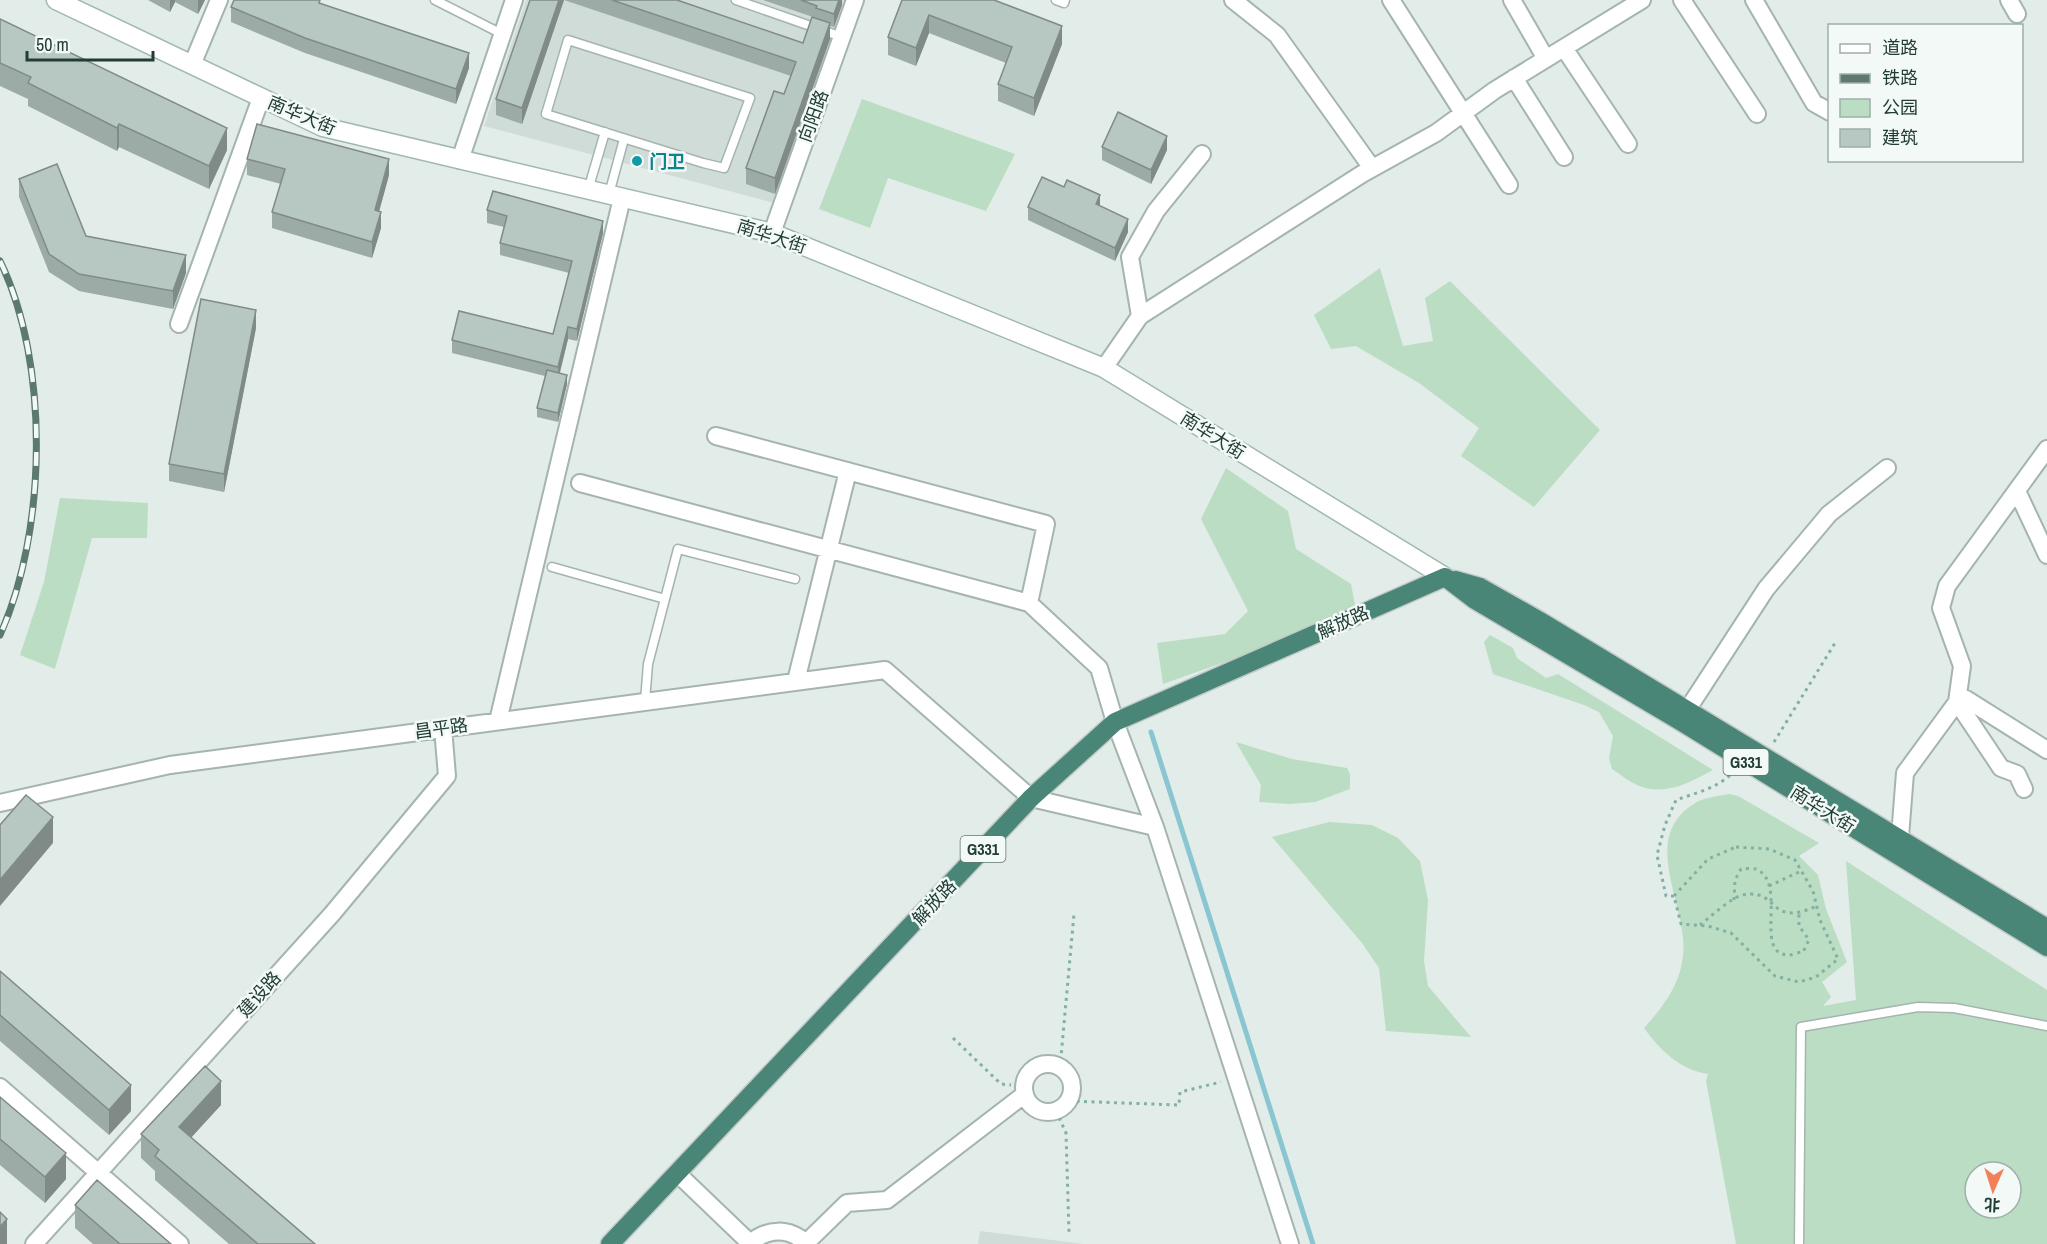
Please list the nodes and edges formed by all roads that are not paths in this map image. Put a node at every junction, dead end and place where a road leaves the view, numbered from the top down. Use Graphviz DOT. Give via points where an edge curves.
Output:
graph roads {
  1 [pos="56,0"];
  2 [pos="219,0"];
  3 [pos="438,0"];
  4 [pos="514,0"];
  5 [pos="736,0"];
  6 [pos="855,0"];
  7 [pos="1056,0"];
  8 [pos="1065,0"];
  9 [pos="1233,0"];
  10 [pos="1391,0"];
  11 [pos="1512,0"];
  12 [pos="1682,0"];
  13 [pos="1754,0"];
  14 [pos="1637,1"];
  15 [pos="502,34"];
  16 [pos="842,36"];
  17 [pos="1564,48"];
  18 [pos="1546,59"];
  19 [pos="192,65"];
  20 [pos="1514,78"];
  21 [pos="261,98"];
  22 [pos="1828,111"];
  23 [pos="1464,113"];
  24 [pos="1757,114"];
  25 [pos="605,132"];
  26 [pos="624,139"];
  27 [pos="1628,144"];
  28 [pos="1202,154"];
  29 [pos="1564,157"];
  30 [pos="460,160"];
  31 [pos="1372,168"];
  32 [pos="1509,185"];
  33 [pos="588,190"];
  34 [pos="615,196"];
  35 [pos="772,233"];
  36 [pos="1140,316"];
  37 [pos="179,324"];
  38 [pos="1104,368"];
  39 [pos="716,436"];
  40 [pos="2047,449"];
  41 [pos="1887,468"];
  42 [pos="848,471"];
  43 [pos="580,483"];
  44 [pos="2017,491"];
  45 [pos="828,549"];
  46 [pos="2047,555"];
  47 [pos="552,567"];
  48 [pos="1445,577"];
  49 [pos="795,579"];
  50 [pos="665,599"];
  51 [pos="1029,603"];
  52 [pos="796,681"];
  53 [pos="1957,698"];
  54 [pos="645,701"];
  55 [pos="1683,716"];
  56 [pos="498,721"];
  57 [pos="1115,722"];
  58 [pos="443,728"];
  59 [pos="2047,750"];
  60 [pos="2024,789"];
  61 [pos="1031,798"];
  62 [pos="0,804"];
  63 [pos="1155,827"];
  64 [pos="1899,847"];
  65 [pos="2047,928"];
  66 [pos="2047,947"];
  67 [pos="2047,1026"];
  68 [pos="0,1087"];
  69 [pos="1025,1090"];
  70 [pos="98,1173"];
  71 [pos="678,1174"];
  72 [pos="806,1243"];
  73 [pos="34,1244"];
  74 [pos="180,1244"];
  75 [pos="610,1244"];
  76 [pos="750,1244"];
  77 [pos="1290,1244"];
  78 [pos="1799,1244"];
  1 -- 19 [label="main road, 南华大街"];
  2 -- 19 [label="street"];
  3 -- 15 [label="lane"];
  4 -- 15 [label="street"];
  5 -- 16 [label="lane"];
  6 -- 16 [label="street, 向阳路"];
  7 -- 8 [label="lane"];
  9 -- 31 [label="street" via="1277,35"];
  10 -- 23 [label="street"];
  11 -- 18 [label="street"];
  12 -- 24 [label="street"];
  13 -- 22 [label="street" via="1814,103"];
  14 -- 17 [label="street"];
  15 -- 30 [label="street"];
  16 -- 35 [label="street, 向阳路"];
  17 -- 18 [label="street"];
  17 -- 27 [label="street"];
  18 -- 20 [label="street"];
  19 -- 21 [label="main road, 南华大街"];
  20 -- 23 [label="street"];
  20 -- 29 [label="street"];
  21 -- 30 [label="main road, 南华大街" via="323,127"];
  21 -- 37 [label="street"];
  23 -- 31 [label="street"];
  23 -- 32 [label="street"];
  25 -- 26 [label="lane"];
  25 -- 26 [label="lane" via="546,114 568,40 750,98 724,168"];
  25 -- 33 [label="lane"];
  26 -- 34 [label="lane"];
  28 -- 36 [label="street" via="1156,211 1130,257"];
  30 -- 33 [label="main road, 南华大街"];
  31 -- 36 [label="street"];
  33 -- 34 [label="main road, 南华大街"];
  34 -- 35 [label="main road, 南华大街"];
  34 -- 56 [label="street"];
  35 -- 38 [label="main road, 南华大街"];
  36 -- 38 [label="street"];
  38 -- 48 [label="main road, 南华大街"];
  39 -- 42 [label="street"];
  40 -- 44 [label="street"];
  41 -- 55 [label="street" via="1829,514 1766,589"];
  42 -- 45 [label="street"];
  42 -- 51 [label="street" via="1046,524"];
  43 -- 45 [label="street"];
  44 -- 46 [label="street"];
  44 -- 53 [label="street" via="1947,586 1941,608 1962,666"];
  45 -- 51 [label="street"];
  45 -- 52 [label="street"];
  47 -- 50 [label="lane"];
  48 -- 55 [label="highway, 南华大街 / G331" via="1480,587"];
  48 -- 57 [label="highway, 解放路 / G331"];
  49 -- 50 [label="lane" via="678,549"];
  50 -- 54 [label="lane" via="648,664"];
  51 -- 57 [label="street" via="1099,668"];
  52 -- 54 [label="street, 昌平路"];
  52 -- 61 [label="street, 昌平路" via="885,670"];
  53 -- 59 [label="street"];
  53 -- 60 [label="street" via="2001,768 2017,774"];
  53 -- 64 [label="street" via="1905,773"];
  54 -- 56 [label="street, 昌平路"];
  55 -- 64 [label="highway, 南华大街 / G331" via="1742,760"];
  55 -- 64 [label="highway, 南华大街 / G331" via="1765,757"];
  56 -- 58 [label="street, 昌平路"];
  57 -- 61 [label="highway, 解放路 / G331"];
  57 -- 63 [label="street"];
  58 -- 62 [label="street, 昌平路" via="170,765"];
  58 -- 70 [label="street, 建设路" via="447,776 332,914"];
  61 -- 63 [label="street"];
  61 -- 71 [label="highway, 解放路 / G331"];
  63 -- 77 [label="street"];
  64 -- 65 [label="highway, 南华大街 / G331"];
  64 -- 66 [label="highway, 南华大街 / G331"];
  67 -- 78 [label="lane" via="1954,1008 1918,1007 1801,1027"];
  68 -- 70 [label="street"];
  69 -- 69 [label="street" via="1027,1078 1037,1067 1052,1065 1070,1079 1072,1094 1063,1106 1041,1111 1034,1107"];
  69 -- 72 [label="street" via="887,1200 847,1203"];
  70 -- 73 [label="street, 建设路"];
  70 -- 74 [label="street"];
  71 -- 75 [label="highway, 解放路 / G331"];
  71 -- 76 [label="street"];
  72 -- 76 [label="street" via="784,1231 765,1233"];
}
